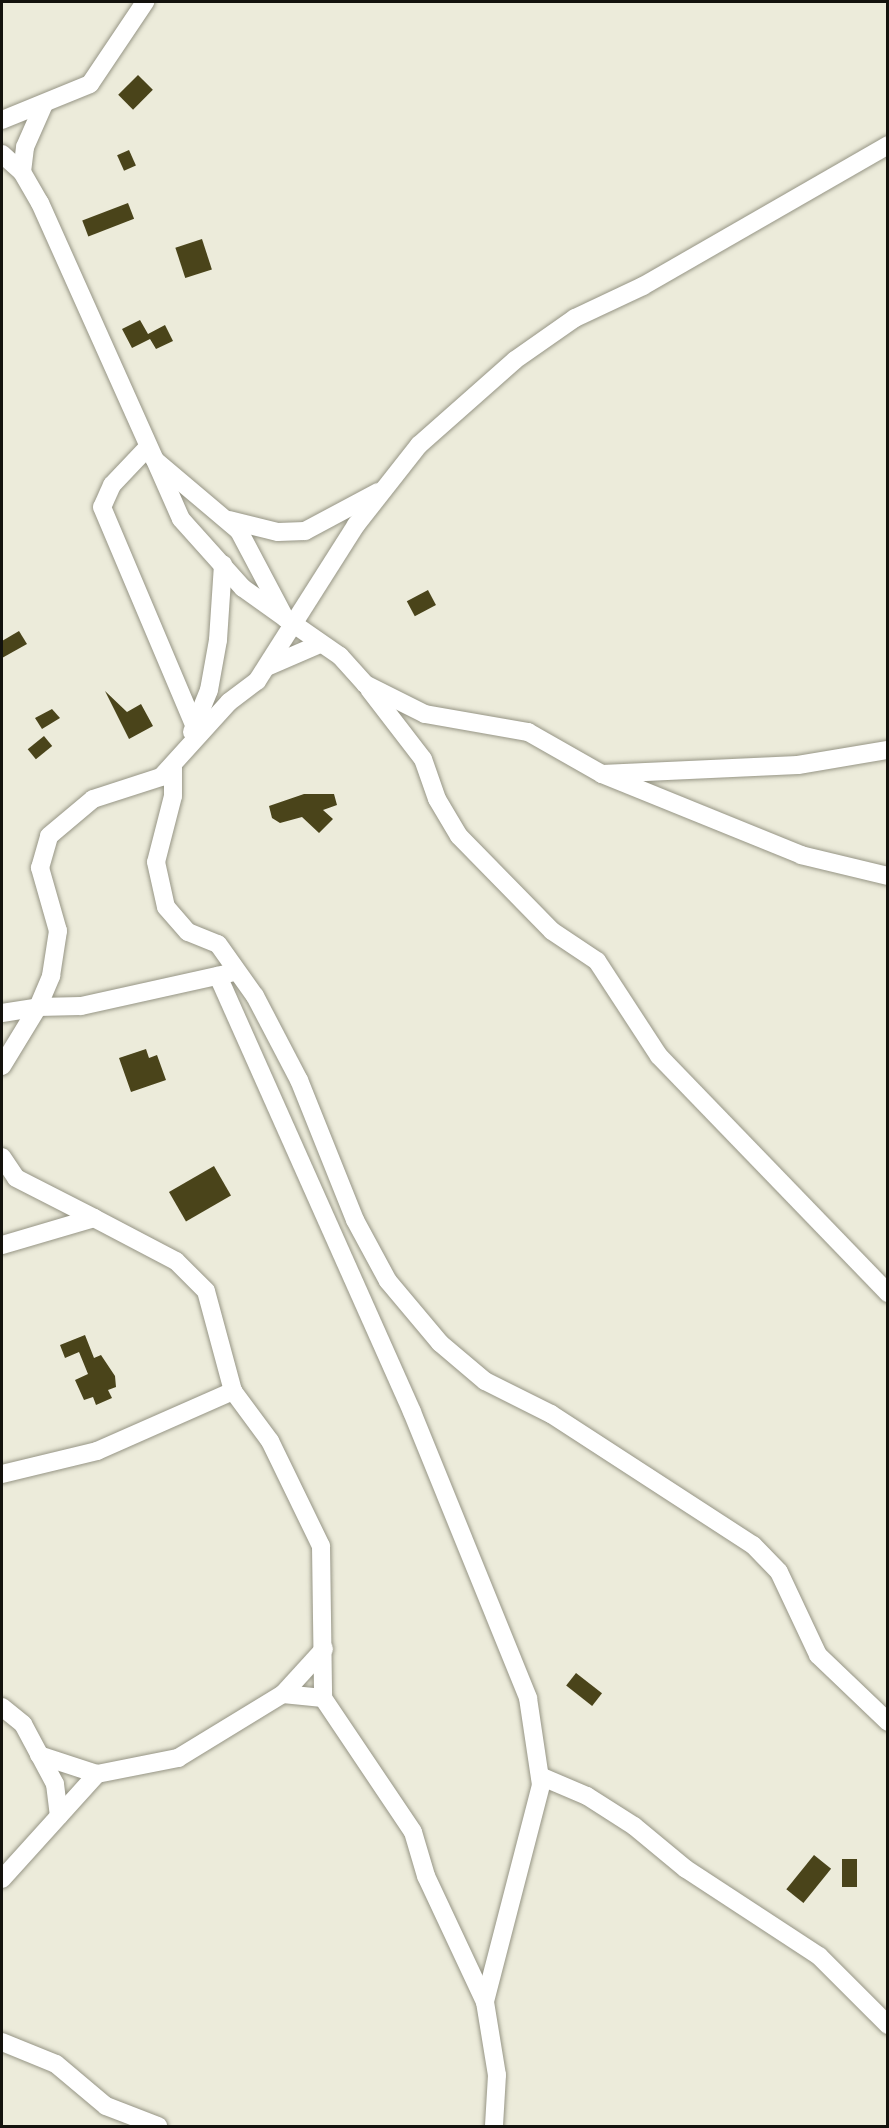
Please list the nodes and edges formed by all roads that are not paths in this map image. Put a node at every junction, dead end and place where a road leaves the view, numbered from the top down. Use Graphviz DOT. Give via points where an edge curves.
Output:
graph roads {
  1 [pos="145,2"];
  2 [pos="44,104"];
  3 [pos="2,120"];
  4 [pos="888,145"];
  5 [pos="2,154"];
  6 [pos="22,172"];
  7 [pos="152,454"];
  8 [pos="385,488"];
  9 [pos="229,520"];
  10 [pos="222,564"];
  11 [pos="288,621"];
  12 [pos="321,645"];
  13 [pos="269,666"];
  14 [pos="365,684"];
  15 [pos="194,724"];
  16 [pos="190,743"];
  17 [pos="888,750"];
  18 [pos="173,767"];
  19 [pos="602,774"];
  20 [pos="888,876"];
  21 [pos="240,971"];
  22 [pos="218,976"];
  23 [pos="38,1007"];
  24 [pos="2,1013"];
  25 [pos="2,1066"];
  26 [pos="2,1157"];
  27 [pos="94,1218"];
  28 [pos="2,1245"];
  29 [pos="888,1293"];
  30 [pos="232,1390"];
  31 [pos="2,1474"];
  32 [pos="324,1649"];
  33 [pos="283,1694"];
  34 [pos="323,1698"];
  35 [pos="2,1707"];
  36 [pos="888,1722"];
  37 [pos="39,1755"];
  38 [pos="97,1774"];
  39 [pos="540,1776"];
  40 [pos="60,1816"];
  41 [pos="35,1838"];
  42 [pos="2,1855"];
  43 [pos="2,1879"];
  44 [pos="485,2002"];
  45 [pos="888,2025"];
  46 [pos="2,2042"];
  47 [pos="158,2127"];
  48 [pos="494,2127"];
  1 -- 2 [label="street" via="101,74"];
  2 -- 3 [label="street"];
  2 -- 6 [label="street" via="33,124"];
  4 -- 8 [label="street" via="643,286 575,318 515,360 428,438"];
  5 -- 6 [label="street"];
  6 -- 7 [label="street"];
  7 -- 9 [label="street"];
  7 -- 10 [label="street" via="174,509"];
  7 -- 15 [label="street" via="112,485 102,507"];
  8 -- 9 [label="street" via="304,531 278,532"];
  8 -- 11 [label="street"];
  9 -- 11 [label="street" via="266,575"];
  10 -- 11 [label="street" via="243,588"];
  10 -- 15 [label="street" via="218,640 209,690"];
  11 -- 12 [label="street"];
  11 -- 13 [label="street"];
  12 -- 13 [label="street"];
  12 -- 14 [label="street"];
  13 -- 16 [label="street"];
  14 -- 19 [label="street" via="425,714 528,732"];
  14 -- 29 [label="street" via="423,759 436,799 459,836 552,931 597,961 659,1056"];
  15 -- 16 [label="street"];
  16 -- 18 [label="street"];
  17 -- 19 [label="street" via="798,765"];
  18 -- 21 [label="street" via="157,882 176,923 218,944"];
  18 -- 23 [label="street" via="160,777 93,799 49,836 40,868 58,932 51,976"];
  19 -- 20 [label="street" via="801,855"];
  21 -- 22 [label="street"];
  21 -- 36 [label="street" via="299,1080 362,1236 417,1317 485,1381 551,1414 753,1545 779,1572 818,1654"];
  22 -- 23 [label="street" via="81,1005"];
  22 -- 39 [label="street" via="473,1561 528,1698"];
  23 -- 24 [label="street"];
  23 -- 25 [label="street"];
  26 -- 27 [label="street" via="16,1178"];
  27 -- 28 [label="street"];
  27 -- 30 [label="street" via="176,1261 206,1291"];
  30 -- 31 [label="street" via="97,1451"];
  30 -- 32 [label="street" via="270,1441 321,1546"];
  32 -- 33 [label="street"];
  32 -- 34 [label="street"];
  33 -- 34 [label="street"];
  33 -- 38 [label="street" via="178,1758"];
  34 -- 44 [label="street" via="413,1832 426,1876"];
  35 -- 37 [label="street" via="23,1724"];
  37 -- 38 [label="street"];
  37 -- 40 [label="street" via="55,1784"];
  38 -- 40 [label="street"];
  39 -- 44 [label="street" via="536,1815"];
  39 -- 45 [label="street" via="587,1796 634,1826 686,1869 819,1956"];
  40 -- 41 [label="street"];
  41 -- 42 [label="street"];
  41 -- 43 [label="street"];
  44 -- 48 [label="street" via="497,2075"];
  46 -- 47 [label="street" via="56,2064 106,2106"];
}
